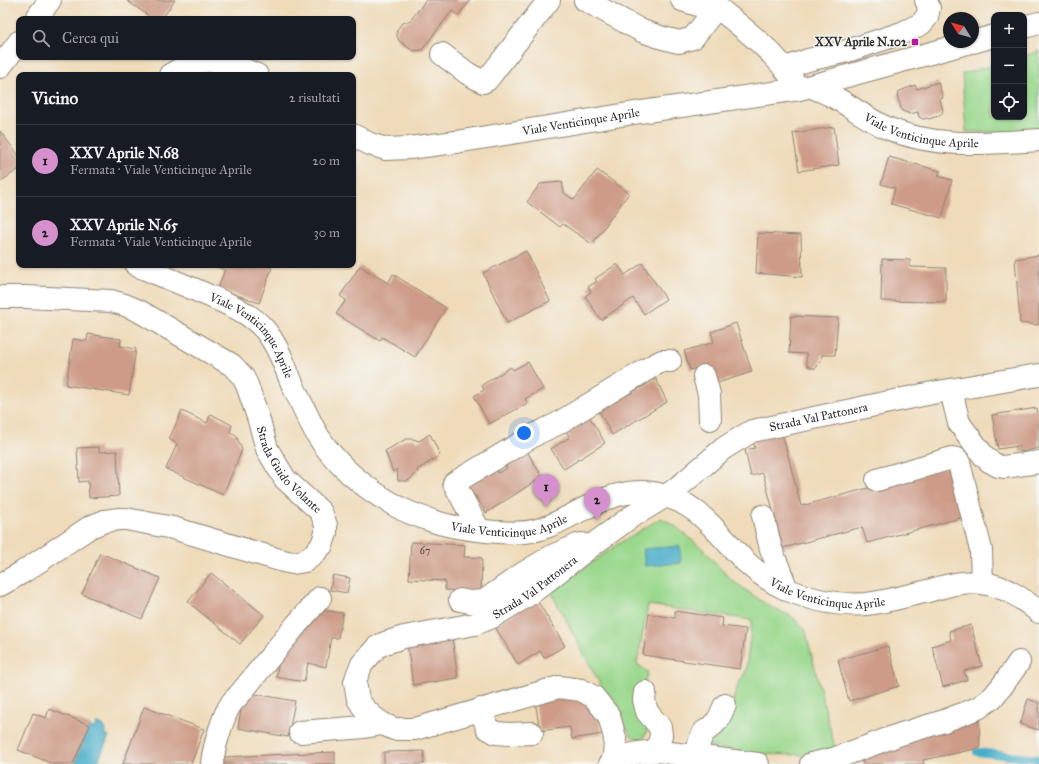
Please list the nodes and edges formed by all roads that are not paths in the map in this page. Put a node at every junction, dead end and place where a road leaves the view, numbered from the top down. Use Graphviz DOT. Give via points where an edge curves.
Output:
graph roads {
  1 [pos="50,0"];
  2 [pos="550,0"];
  3 [pos="585,0"];
  4 [pos="682,0"];
  5 [pos="926,0"];
  6 [pos="715,4"];
  7 [pos="38,16"];
  8 [pos="1039,23"];
  9 [pos="1027,26"];
  10 [pos="991,37"];
  11 [pos="979,40"];
  12 [pos="16,46"];
  13 [pos="950,48"];
  14 [pos="442,54"];
  15 [pos="0,67"];
  16 [pos="786,68"];
  17 [pos="176,72"];
  18 [pos="249,72"];
  19 [pos="806,88"];
  20 [pos="356,137"];
  21 [pos="1039,140"];
  22 [pos="143,268"];
  23 [pos="0,297"];
  24 [pos="670,361"];
  25 [pos="1039,375"];
  26 [pos="704,376"];
  27 [pos="952,390"];
  28 [pos="710,419"];
  29 [pos="1039,462"];
  30 [pos="877,480"];
  31 [pos="666,496"];
  32 [pos="763,516"];
  33 [pos="478,530"];
  34 [pos="595,543"];
  35 [pos="982,583"];
  36 [pos="0,585"];
  37 [pos="787,589"];
  38 [pos="320,598"];
  39 [pos="460,600"];
  40 [pos="1039,611"];
  41 [pos="1019,662"];
  42 [pos="645,692"];
  43 [pos="725,705"];
  44 [pos="481,709"];
  45 [pos="383,724"];
  46 [pos="300,732"];
  47 [pos="532,733"];
  48 [pos="657,751"];
  49 [pos="696,756"];
  50 [pos="612,761"];
  51 [pos="212,764"];
  52 [pos="758,764"];
  53 [pos="810,764"];
  1 -- 7 [label="street"];
  2 -- 14 [label="street" via="483,82"];
  3 -- 6 [label="street" via="642,31 679,42 693,38"];
  4 -- 6 [label="street" via="701,6"];
  5 -- 16 [label="street" via="929,8 927,17 921,24 847,51"];
  6 -- 16 [label="street"];
  8 -- 9 [label="street"];
  10 -- 11 [label="street, Viale Venticinque Aprile"];
  12 -- 15 [label="street"];
  13 -- 19 [label="street, Viale Venticinque Aprile"];
  16 -- 19 [label="street"];
  17 -- 18 [label="street" via="198,62 220,61"];
  19 -- 20 [label="street, Viale Venticinque Aprile" via="409,148 386,149"];
  19 -- 21 [label="street, Viale Venticinque Aprile" via="834,97 887,128 920,139 964,143"];
  22 -- 33 [label="street, Viale Venticinque Aprile" via="229,304 265,330 280,354 317,435 351,474 374,492 400,508 436,522"];
  23 -- 36 [label="street, Strada Guido Volante" via="111,301 125,305 232,365 247,385 267,449 285,479 321,512 326,524 322,545 305,561 293,563 173,528 126,519 105,521 90,527"];
  24 -- 33 [label="street" via="654,365 454,483"];
  25 -- 27 [label="street, Strada Val Pattonera"];
  26 -- 28 [label="street" via="709,394"];
  27 -- 29 [label="street" via="959,423 990,461 1004,467"];
  27 -- 31 [label="street, Strada Val Pattonera" via="867,400 752,431 724,448"];
  30 -- 35 [label="street" via="956,459 981,550"];
  31 -- 33 [label="street, Viale Venticinque Aprile" via="643,492 624,493 531,532"];
  31 -- 34 [label="street, Strada Val Pattonera"];
  31 -- 37 [label="street, Viale Venticinque Aprile" via="688,505 700,514 748,564"];
  32 -- 37 [label="street" via="771,549"];
  34 -- 39 [label="street" via="578,545 552,556 484,601"];
  34 -- 45 [label="street, Strada Val Pattonera" via="530,594 492,617 475,624 404,637 377,647 362,664 355,682 358,699 363,707"];
  35 -- 37 [label="street, Viale Venticinque Aprile" via="959,583 866,604 837,604 812,599"];
  35 -- 40 [label="street, Viale Venticinque Aprile" via="1002,587"];
  38 -- 51 [label="street" via="231,703"];
  41 -- 53 [label="street" via="992,698 978,708 833,759"];
  42 -- 48 [label="street" via="647,712 660,727"];
  43 -- 49 [label="street" via="718,720 704,732"];
  44 -- 45 [label="street, Strada Val Pattonera" via="415,729 394,729"];
  44 -- 47 [label="street" via="487,728 496,733"];
  44 -- 50 [label="street, Strada Val Pattonera" via="559,687 581,690 594,697 609,716 615,738"];
  45 -- 46 [label="street" via="364,728"];
  48 -- 49 [label="street"];
  48 -- 50 [label="street" via="638,753"];
  49 -- 52 [label="street"];
}
